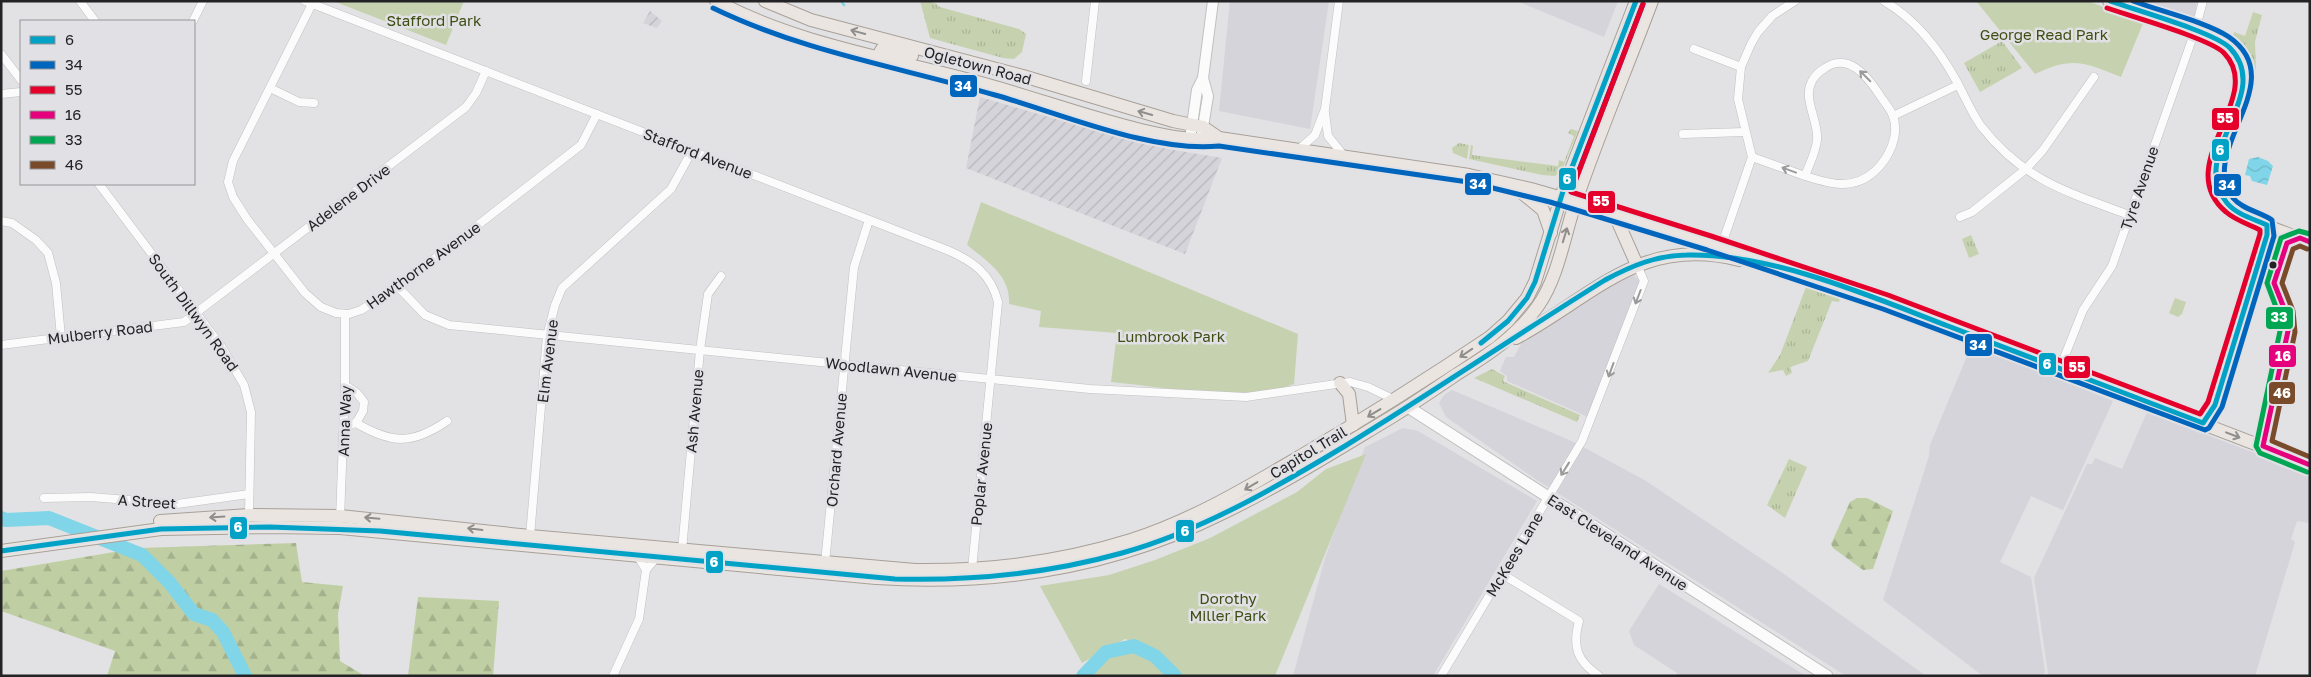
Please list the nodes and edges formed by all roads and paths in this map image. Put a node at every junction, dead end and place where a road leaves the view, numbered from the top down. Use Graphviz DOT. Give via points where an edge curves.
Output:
graph roads {
  1 [pos="80,1"];
  2 [pos="203,1"];
  3 [pos="708,1"];
  4 [pos="765,1"];
  5 [pos="1096,1"];
  6 [pos="1213,1"];
  7 [pos="1339,1"];
  8 [pos="1636,1"];
  9 [pos="1652,1"];
  10 [pos="1795,1"];
  11 [pos="1884,1"];
  12 [pos="2109,1"];
  13 [pos="2203,1"];
  14 [pos="309,2"];
  15 [pos="721,4"];
  16 [pos="94,20"];
  17 [pos="194,20"];
  18 [pos="2195,31"];
  19 [pos="1694,49"];
  20 [pos="1,54"];
  21 [pos="878,56"];
  22 [pos="959,59"];
  23 [pos="1742,67"];
  24 [pos="931,69"];
  25 [pos="486,71"];
  26 [pos="1023,76"];
  27 [pos="2094,77"];
  28 [pos="20,79"];
  29 [pos="1086,81"];
  30 [pos="1958,85"];
  31 [pos="270,88"];
  32 [pos="20,92"];
  33 [pos="1,94"];
  34 [pos="314,103"];
  35 [pos="1325,109"];
  36 [pos="597,114"];
  37 [pos="1893,116"];
  38 [pos="1198,126"];
  39 [pos="1744,132"];
  40 [pos="1683,134"];
  41 [pos="1219,138"];
  42 [pos="1195,140"];
  43 [pos="1298,150"];
  44 [pos="692,151"];
  45 [pos="1345,157"];
  46 [pos="1752,157"];
  47 [pos="2026,169"];
  48 [pos="1805,176"];
  49 [pos="1510,183"];
  50 [pos="100,185"];
  51 [pos="1561,197"];
  52 [pos="1576,202"];
  53 [pos="1614,213"];
  54 [pos="2128,215"];
  55 [pos="1960,217"];
  56 [pos="869,220"];
  57 [pos="1,221"];
  58 [pos="2267,225"];
  59 [pos="1551,234"];
  60 [pos="2310,242"];
  61 [pos="1721,247"];
  62 [pos="276,253"];
  63 [pos="1773,264"];
  64 [pos="1637,265"];
  65 [pos="721,276"];
  66 [pos="398,287"];
  67 [pos="197,313"];
  68 [pos="345,314"];
  69 [pos="547,336"];
  70 [pos="61,337"];
  71 [pos="1,344"];
  72 [pos="1501,346"];
  73 [pos="700,350"];
  74 [pos="844,364"];
  75 [pos="2060,368"];
  76 [pos="991,378"];
  77 [pos="1340,383"];
  78 [pos="345,385"];
  79 [pos="1395,400"];
  80 [pos="1408,407"];
  81 [pos="447,421"];
  82 [pos="356,423"];
  83 [pos="2203,423"];
  84 [pos="344,426"];
  85 [pos="1353,426"];
  86 [pos="2310,464"];
  87 [pos="249,494"];
  88 [pos="1548,497"];
  89 [pos="44,498"];
  90 [pos="249,515"];
  91 [pos="340,522"];
  92 [pos="160,525"];
  93 [pos="530,536"];
  94 [pos="1,544"];
  95 [pos="682,550"];
  96 [pos="1,551"];
  97 [pos="637,555"];
  98 [pos="658,557"];
  99 [pos="825,563"];
  100 [pos="972,569"];
  101 [pos="646,570"];
  102 [pos="1502,574"];
  103 [pos="613,676"];
  104 [pos="1441,676"];
  105 [pos="1599,676"];
  106 [pos="1828,676"];
  1 -- 16 [label="street"];
  2 -- 17 [label="street"];
  3 -- 15 [label="main road, Ogletown Road"];
  22 -- 4 [label="main road, Ogletown Road, one-way" via="811,20"];
  5 -- 29 [label="street"];
  6 -- 38 [label="street" via="1203,78 1208,96"];
  7 -- 35 [label="street"];
  8 -- 51 [label="main road, Capitol Trail"];
  9 -- 52 [label="main road, Capitol Trail"];
  10 -- 23 [label="street" via="1772,16 1758,32"];
  11 -- 30 [label="street" via="1925,35"];
  12 -- 18 [label="main road"];
  13 -- 18 [label="street, Tyre Avenue"];
  14 -- 25 [label="street, Stafford Avenue"];
  14 -- 31 [label="street"];
  15 -- 21 [label="main road, Ogletown Road" via="790,33"];
  18 -- 54 [label="street, Tyre Avenue"];
  18 -- 58 [label="main road" via="2229,47 2244,76 2241,96 2214,168 2218,191 2234,209"];
  19 -- 23 [label="street"];
  20 -- 28 [label="street"];
  21 -- 22 [label="main road" via="882,49 929,60"];
  21 -- 24 [label="main road, Ogletown Road"];
  22 -- 26 [label="main road, Ogletown Road"];
  23 -- 39 [label="street" via="1738,99"];
  24 -- 26 [label="main road" via="971,72 1008,83 1018,82"];
  24 -- 42 [label="main road, Ogletown Road" via="1101,121"];
  25 -- 36 [label="street, Stafford Avenue"];
  25 -- 62 [label="street, Adelene Drive" via="466,107"];
  38 -- 26 [label="main road, Ogletown Road, one-way" via="1097,100"];
  27 -- 47 [label="street"];
  30 -- 37 [label="street"];
  30 -- 47 [label="street" via="1985,130"];
  31 -- 34 [label="street" via="299,102"];
  31 -- 62 [label="street" via="233,162 228,182 247,219"];
  32 -- 33 [label="street"];
  35 -- 43 [label="street" via="1315,135"];
  35 -- 45 [label="street" via="1328,136"];
  36 -- 44 [label="street, Stafford Avenue"];
  36 -- 66 [label="street, Hawthorne Avenue" via="581,145"];
  37 -- 48 [label="street" via="1890,152 1870,176 1856,183 1839,185"];
  37 -- 48 [label="street, one-way" via="1869,79 1858,69 1837,62 1822,70 1811,82 1809,90 1817,141"];
  38 -- 41 [label="main road, Ogletown Road"];
  38 -- 42 [label="street"];
  39 -- 40 [label="street"];
  39 -- 46 [label="street"];
  41 -- 42 [label="main road, Ogletown Road"];
  41 -- 43 [label="main road, Ogletown Road"];
  43 -- 45 [label="main road, Ogletown Road"];
  44 -- 56 [label="street, Stafford Avenue"];
  44 -- 69 [label="street, Elm Avenue" via="671,188 562,288"];
  45 -- 49 [label="main road, Ogletown Road"];
  48 -- 46 [label="street, one-way"];
  46 -- 61 [label="street"];
  47 -- 54 [label="street" via="2055,188"];
  47 -- 55 [label="street" via="1972,212"];
  49 -- 51 [label="main road, Ogletown Road"];
  49 -- 59 [label="main road" via="1543,210"];
  50 -- 67 [label="street, South Dillwyn Road"];
  51 -- 52 [label="main road, Ogletown Road"];
  51 -- 59 [label="main road, Capitol Trail"];
  52 -- 53 [label="main road, Ogletown Road"];
  72 -- 52 [label="main road, Capitol Trail, one-way" via="1530,316 1546,292"];
  53 -- 61 [label="main road, Ogletown Road"];
  53 -- 64 [label="main road"];
  54 -- 75 [label="street, Tyre Avenue" via="2112,266 2083,310"];
  56 -- 74 [label="street, Orchard Avenue" via="855,260"];
  56 -- 76 [label="street, Stafford Avenue" via="957,254 983,272 998,302"];
  57 -- 70 [label="street" via="12,223 48,253 56,283"];
  58 -- 60 [label="main road"];
  58 -- 83 [label="street" via="2265,244 2215,405"];
  59 -- 79 [label="main road, Capitol Trail, one-way" via="1536,282 1508,321 1490,337"];
  61 -- 63 [label="main road, Ogletown Road"];
  62 -- 67 [label="street, Adelene Drive"];
  62 -- 68 [label="street" via="305,292 321,306"];
  63 -- 64 [label="main road" via="1688,255 1662,257"];
  63 -- 75 [label="main road" via="1886,302"];
  64 -- 72 [label="main road"];
  64 -- 88 [label="street, McKees Lane, one-way" via="1644,281 1598,402 1582,441"];
  65 -- 73 [label="street, Ash Avenue" via="708,294"];
  66 -- 68 [label="street, Hawthorne Avenue" via="361,310"];
  66 -- 69 [label="street, Woodlawn Avenue" via="425,315 449,326"];
  67 -- 70 [label="street, Mulberry Road" via="184,322"];
  67 -- 87 [label="street, South Dillwyn Road" via="231,360 248,399 251,426"];
  68 -- 78 [label="street, Anna Way"];
  69 -- 73 [label="street, Woodlawn Avenue"];
  69 -- 93 [label="street, Elm Avenue"];
  70 -- 71 [label="street, Mulberry Road"];
  72 -- 80 [label="main road, Capitol Trail"];
  73 -- 74 [label="street, Woodlawn Avenue"];
  73 -- 95 [label="street, Ash Avenue"];
  74 -- 76 [label="street, Woodlawn Avenue"];
  74 -- 99 [label="street, Orchard Avenue"];
  75 -- 83 [label="main road"];
  76 -- 77 [label="street, Woodlawn Avenue" via="1090,389 1246,397"];
  76 -- 100 [label="street, Poplar Avenue"];
  77 -- 79 [label="street, Woodlawn Avenue" via="1368,387"];
  77 -- 85 [label="main road" via="1349,394"];
  78 -- 82 [label="street" via="364,402"];
  78 -- 84 [label="street, Anna Way"];
  79 -- 80 [label="main road"];
  79 -- 85 [label="main road, Capitol Trail, one-way"];
  80 -- 88 [label="main road, East Cleveland Avenue"];
  80 -- 98 [label="main road, Capitol Trail" via="1277,485 1223,513 1150,544 1054,570 977,579 917,580"];
  81 -- 82 [label="street" via="425,434 400,439 377,435"];
  82 -- 84 [label="street"];
  83 -- 86 [label="main road, one-way"];
  84 -- 91 [label="street, Anna Way"];
  85 -- 100 [label="main road, Capitol Trail, one-way" via="1244,490 1153,532 1051,560"];
  87 -- 89 [label="street, A Street" via="177,504 92,497"];
  87 -- 90 [label="street, South Dillwyn Road"];
  88 -- 102 [label="street, McKees Lane"];
  88 -- 106 [label="main road, East Cleveland Avenue"];
  90 -- 91 [label="main road, Capitol Trail"];
  90 -- 92 [label="main road, Capitol Trail, one-way"];
  91 -- 92 [label="main road, Capitol Trail" via="270,527"];
  93 -- 91 [label="main road, Capitol Trail, one-way"];
  91 -- 97 [label="main road, Capitol Trail"];
  92 -- 94 [label="main road, Capitol Trail"];
  92 -- 96 [label="main road, Capitol Trail"];
  93 -- 95 [label="main road, Capitol Trail"];
  95 -- 99 [label="main road, Capitol Trail"];
  97 -- 98 [label="main road, Capitol Trail"];
  97 -- 101 [label="street"];
  98 -- 101 [label="street"];
  99 -- 100 [label="main road, Capitol Trail" via="906,570"];
  101 -- 103 [label="street" via="639,619"];
  102 -- 104 [label="street, McKees Lane"];
  102 -- 105 [label="street" via="1580,622 1575,641 1577,649 1583,664"];
}
